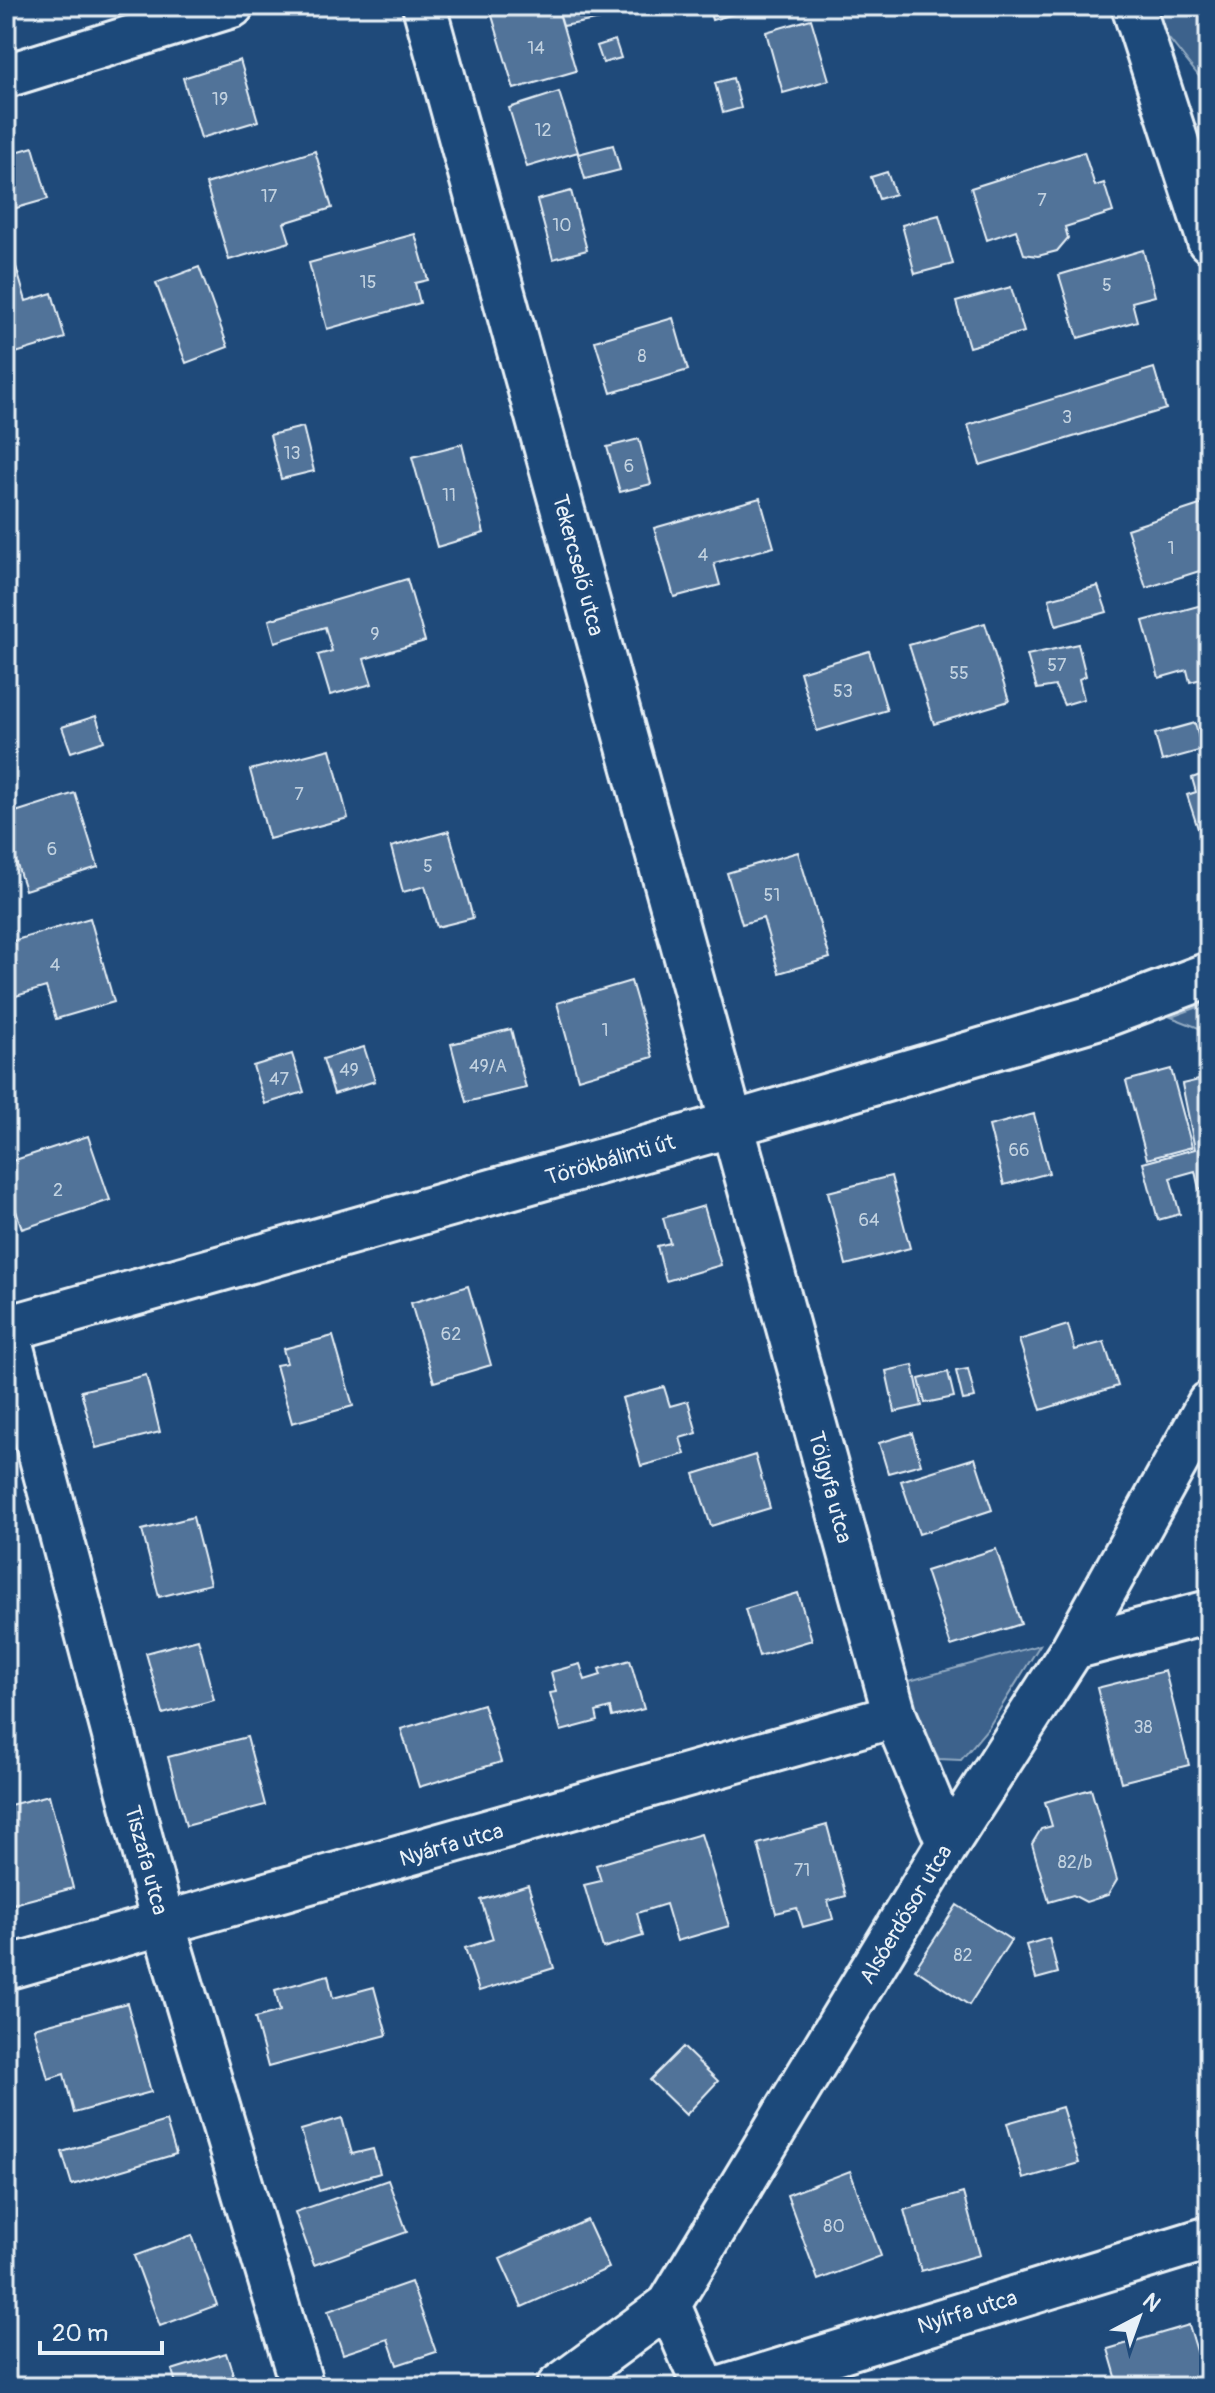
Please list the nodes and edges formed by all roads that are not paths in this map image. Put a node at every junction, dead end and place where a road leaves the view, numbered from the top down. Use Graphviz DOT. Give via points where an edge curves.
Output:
graph roads {
  1 [pos="232,6"];
  2 [pos="424,6"];
  3 [pos="1133,6"];
  4 [pos="6,76"];
  5 [pos="1209,241"];
  6 [pos="1209,975"];
  7 [pos="733,1124"];
  8 [pos="6,1327"];
  9 [pos="1209,1403"];
  10 [pos="1209,1612"];
  11 [pos="1073,1648"];
  12 [pos="895,1716"];
  13 [pos="948,1843"];
  14 [pos="164,1926"];
  15 [pos="6,1968"];
  16 [pos="1209,2238"];
  17 [pos="669,2305"];
  18 [pos="302,2387"];
  19 [pos="558,2387"];
  20 [pos="704,2387"];
  21 [pos="725,2387"];
  1 -- 4 [label="street"];
  2 -- 7 [label="street, Tekercselő utca"];
  3 -- 5 [label="street"];
  6 -- 7 [label="main road, Törökbálinti út" via="1103,1015"];
  7 -- 8 [label="main road, Törökbálinti út"];
  7 -- 12 [label="street, Tölgyfa utca"];
  8 -- 14 [label="street, Tiszafa utca"];
  9 -- 11 [label="street, Alsóerdősor utca"];
  10 -- 11 [label="street"];
  11 -- 13 [label="street, Alsóerdősor utca"];
  12 -- 13 [label="street, Tölgyfa utca"];
  12 -- 14 [label="street, Nyárfa utca"];
  13 -- 17 [label="street, Alsóerdősor utca"];
  14 -- 15 [label="street, Nyárfa utca"];
  14 -- 18 [label="street, Tiszafa utca"];
  16 -- 21 [label="street, Nyírfa utca"];
  17 -- 19 [label="street, Alsóerdősor utca"];
  17 -- 20 [label="street"];
}
